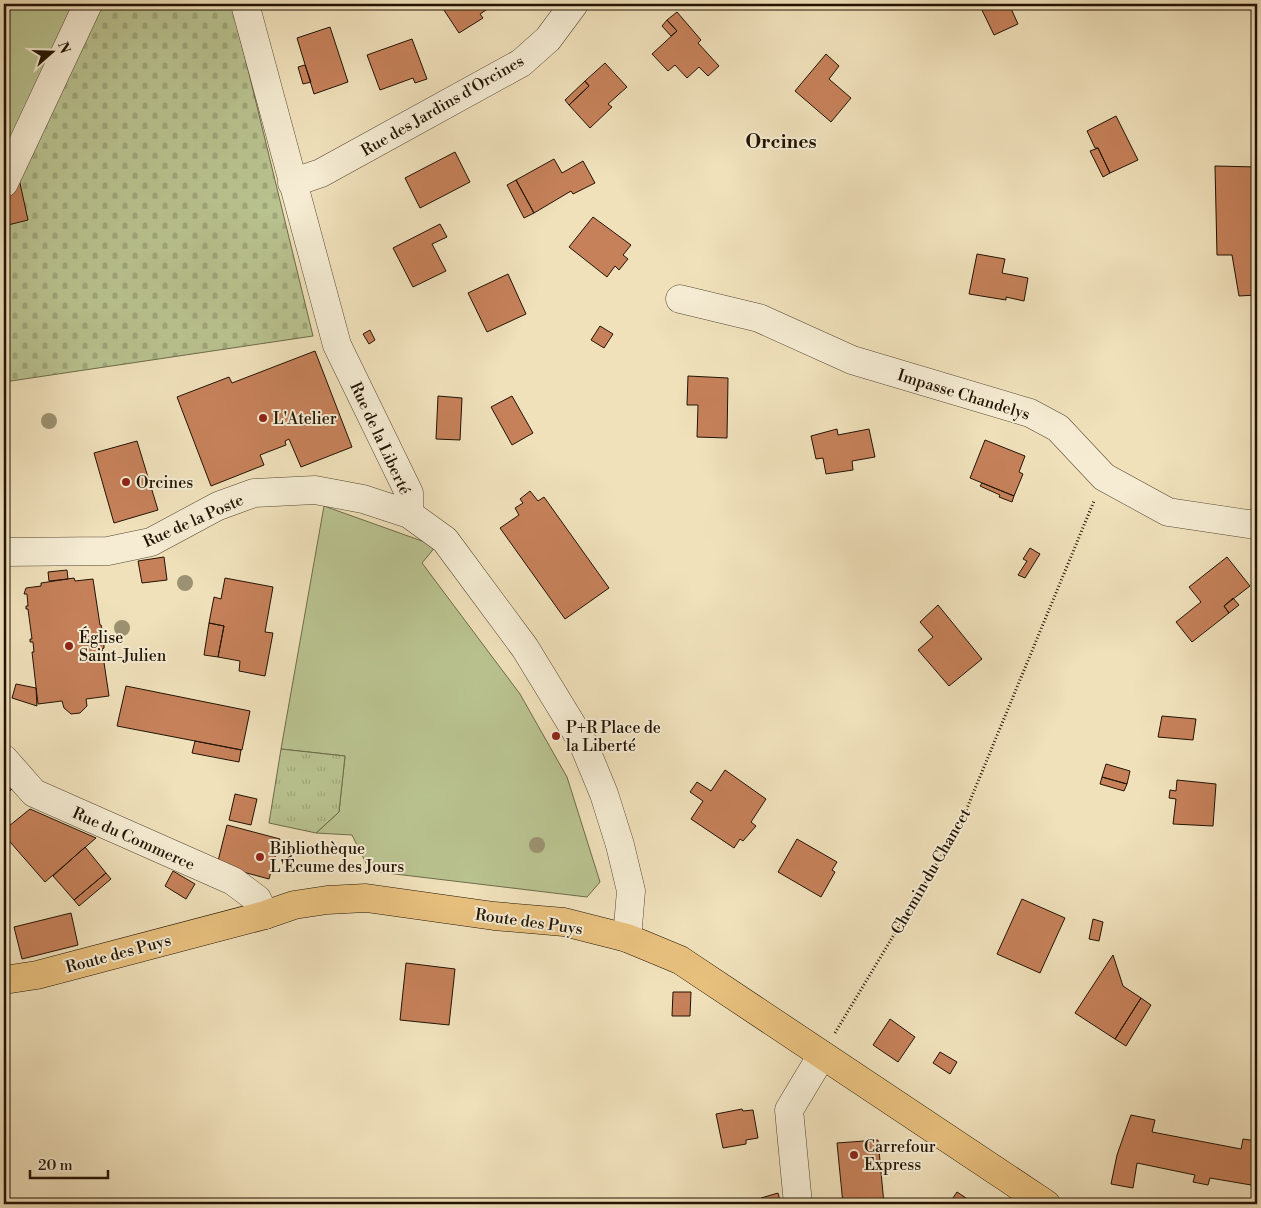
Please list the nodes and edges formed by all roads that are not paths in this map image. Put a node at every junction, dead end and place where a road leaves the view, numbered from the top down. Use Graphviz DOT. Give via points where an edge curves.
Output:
graph roads {
  1 [pos="88,4"];
  2 [pos="245,4"];
  3 [pos="574,4"];
  4 [pos="292,183"];
  5 [pos="4,184"];
  6 [pos="680,299"];
  7 [pos="409,514"];
  8 [pos="1257,523"];
  9 [pos="4,552"];
  10 [pos="4,759"];
  11 [pos="265,915"];
  12 [pos="627,938"];
  13 [pos="4,980"];
  14 [pos="822,1055"];
  15 [pos="798,1204"];
  16 [pos="1046,1204"];
  1 -- 5 [label="street"];
  2 -- 4 [label="street, Rue de la Liberté"];
  3 -- 4 [label="street, Rue des Jardins d'Orcines" via="548,39 521,63 321,173"];
  4 -- 7 [label="street, Rue de la Liberté" via="337,345 410,493"];
  6 -- 8 [label="street, Impasse Chandelys" via="759,318 852,360 1030,413 1058,428 1104,477 1168,512"];
  7 -- 9 [label="street, Rue de la Poste" via="363,498 315,490 254,493 218,506 151,542 108,551"];
  7 -- 12 [label="street, Rue de la Liberté" via="445,540 525,648 583,743 604,794 631,891"];
  10 -- 11 [label="street, Rue du Commerce" via="34,793 233,881 257,898"];
  11 -- 12 [label="main road, Route des Puys" via="294,904 366,898 564,922"];
  11 -- 13 [label="main road, Route des Puys" via="37,975"];
  12 -- 14 [label="main road, Route des Puys" via="680,960"];
  14 -- 15 [label="street" via="790,1110"];
  14 -- 16 [label="main road, Route des Puys"];
}
